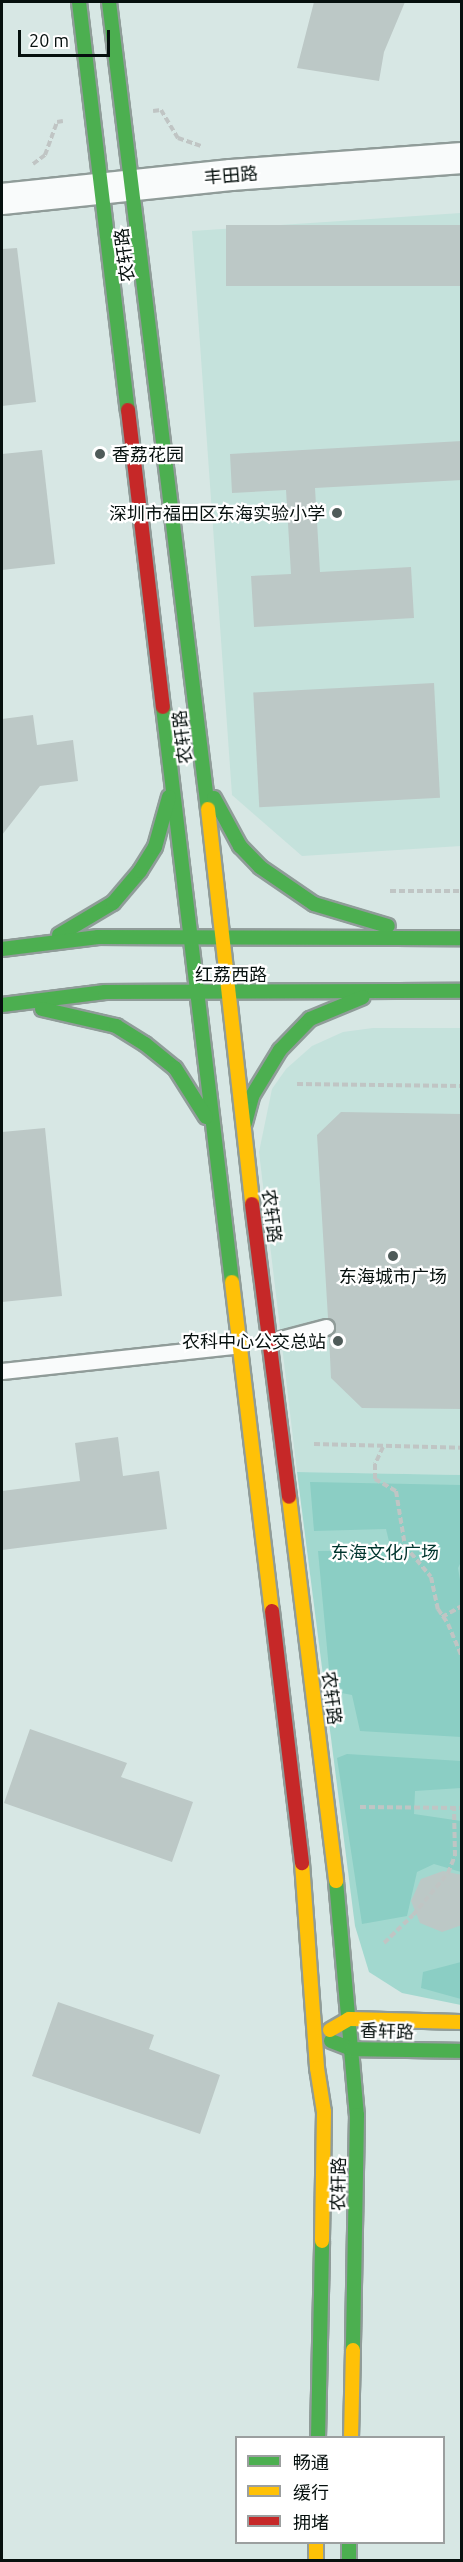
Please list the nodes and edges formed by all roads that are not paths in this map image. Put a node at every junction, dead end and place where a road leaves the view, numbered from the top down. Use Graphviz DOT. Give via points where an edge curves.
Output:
graph roads {
  1 [pos="79,2"];
  2 [pos="109,2"];
  3 [pos="462,158"];
  4 [pos="134,185"];
  5 [pos="104,188"];
  6 [pos="2,199"];
  7 [pos="203,766"];
  8 [pos="173,774"];
  9 [pos="191,937"];
  10 [pos="222,937"];
  11 [pos="440,938"];
  12 [pos="462,938"];
  13 [pos="33,945"];
  14 [pos="2,949"];
  15 [pos="389,991"];
  16 [pos="462,991"];
  17 [pos="197,992"];
  18 [pos="228,992"];
  19 [pos="2,1006"];
  20 [pos="243,1130"];
  21 [pos="213,1132"];
  22 [pos="326,1327"];
  23 [pos="269,1342"];
  24 [pos="240,1346"];
  25 [pos="2,1371"];
  26 [pos="349,2019"];
  27 [pos="462,2022"];
  28 [pos="318,2036"];
  29 [pos="352,2049"];
  30 [pos="462,2051"];
  31 [pos="318,2436"];
  32 [pos="351,2436"];
  33 [pos="316,2544"];
  34 [pos="349,2544"];
  35 [pos="315,2560"];
  36 [pos="349,2560"];
  1 -- 5 [label="street, 农轩路"];
  2 -- 4 [label="street, 农轩路"];
  3 -- 4 [label="street, 丰田路"];
  4 -- 5 [label="street, 丰田路"];
  4 -- 7 [label="street, 农轩路"];
  5 -- 6 [label="street, 丰田路"];
  5 -- 8 [label="street, 农轩路"];
  7 -- 10 [label="street, 农轩路"];
  7 -- 11 [label="street" via="220,814 240,846 260,867 314,904 369,922"];
  8 -- 9 [label="street, 农轩路"];
  8 -- 13 [label="street" via="155,847 114,903 78,927"];
  9 -- 10 [label="street, 红荔西路"];
  9 -- 13 [label="street, 红荔西路" via="98,937"];
  9 -- 17 [label="street, 农轩路"];
  10 -- 11 [label="street, 红荔西路"];
  10 -- 18 [label="street, 农轩路"];
  11 -- 12 [label="street, 红荔西路"];
  13 -- 14 [label="street, 红荔西路"];
  15 -- 16 [label="street, 红荔西路"];
  15 -- 18 [label="street, 红荔西路"];
  15 -- 20 [label="street" via="346,1002 310,1019 264,1071"];
  17 -- 18 [label="street, 红荔西路"];
  17 -- 19 [label="street, 红荔西路" via="105,992"];
  17 -- 21 [label="street, 农轩路"];
  18 -- 20 [label="street, 农轩路"];
  19 -- 21 [label="street" via="79,1015 116,1026 175,1068 197,1098"];
  20 -- 23 [label="street, 农轩路"];
  21 -- 24 [label="street, 农轩路"];
  22 -- 23 [label="lane"];
  23 -- 24 [label="street"];
  23 -- 26 [label="street, 农轩路" via="341,1918"];
  24 -- 25 [label="lane"];
  24 -- 28 [label="street, 农轩路" via="308,1916"];
  26 -- 27 [label="street, 香轩路"];
  26 -- 28 [label="street, 香轩路"];
  26 -- 29 [label="street, 农轩路"];
  28 -- 29 [label="street, 香轩路"];
  28 -- 31 [label="street, 农轩路" via="317,2067 324,2112"];
  29 -- 30 [label="street, 香轩路"];
  29 -- 32 [label="street, 农轩路" via="357,2115"];
  33 -- 35 [label="street"];
  34 -- 36 [label="street"];
}
